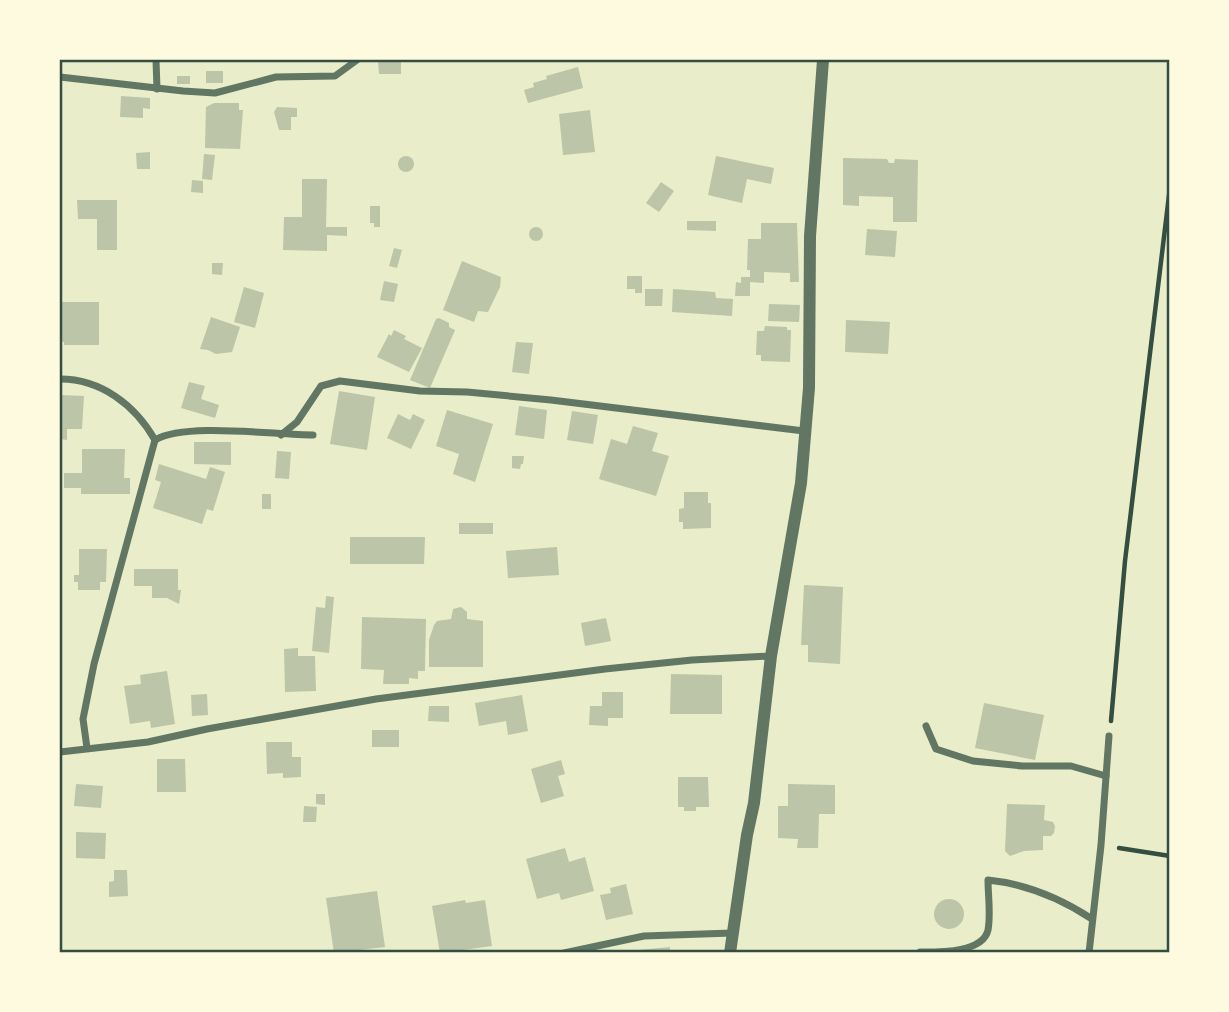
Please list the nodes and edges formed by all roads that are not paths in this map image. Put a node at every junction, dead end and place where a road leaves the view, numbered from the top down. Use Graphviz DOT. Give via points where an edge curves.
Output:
graph roads {
  1 [pos="156,60"];
  2 [pos="357,60"];
  3 [pos="822,60"];
  4 [pos="60,77"];
  5 [pos="157,89"];
  6 [pos="60,379"];
  7 [pos="804,431"];
  8 [pos="281,435"];
  9 [pos="313,435"];
  10 [pos="155,440"];
  11 [pos="772,656"];
  12 [pos="926,726"];
  13 [pos="1109,736"];
  14 [pos="87,748"];
  15 [pos="60,752"];
  16 [pos="1106,776"];
  17 [pos="1092,919"];
  18 [pos="732,933"];
  19 [pos="920,952"];
  20 [pos="564,953"];
  21 [pos="730,953"];
  22 [pos="1089,953"];
  1 -- 5 [label="street"];
  2 -- 5 [label="street" via="335,76 276,77 215,93"];
  3 -- 7 [label="street"];
  4 -- 5 [label="street"];
  6 -- 10 [label="street" via="117,396"];
  7 -- 8 [label="street" via="551,400 340,381 321,386 297,422"];
  7 -- 11 [label="street" via="801,482"];
  8 -- 9 [label="street"];
  8 -- 10 [label="street" via="195,432 164,434"];
  10 -- 14 [label="street" via="94,664 83,719"];
  11 -- 14 [label="street" via="618,668 376,699 148,742"];
  11 -- 18 [label="street"];
  12 -- 16 [label="street" via="936,749 972,761 1072,766"];
  13 -- 16 [label="street"];
  14 -- 15 [label="street"];
  16 -- 17 [label="street"];
  17 -- 19 [label="street" via="1065,901 1009,882 988,880 988,932 982,941 956,951"];
  17 -- 22 [label="street"];
  18 -- 20 [label="street" via="644,936"];
  18 -- 21 [label="street"];
}
